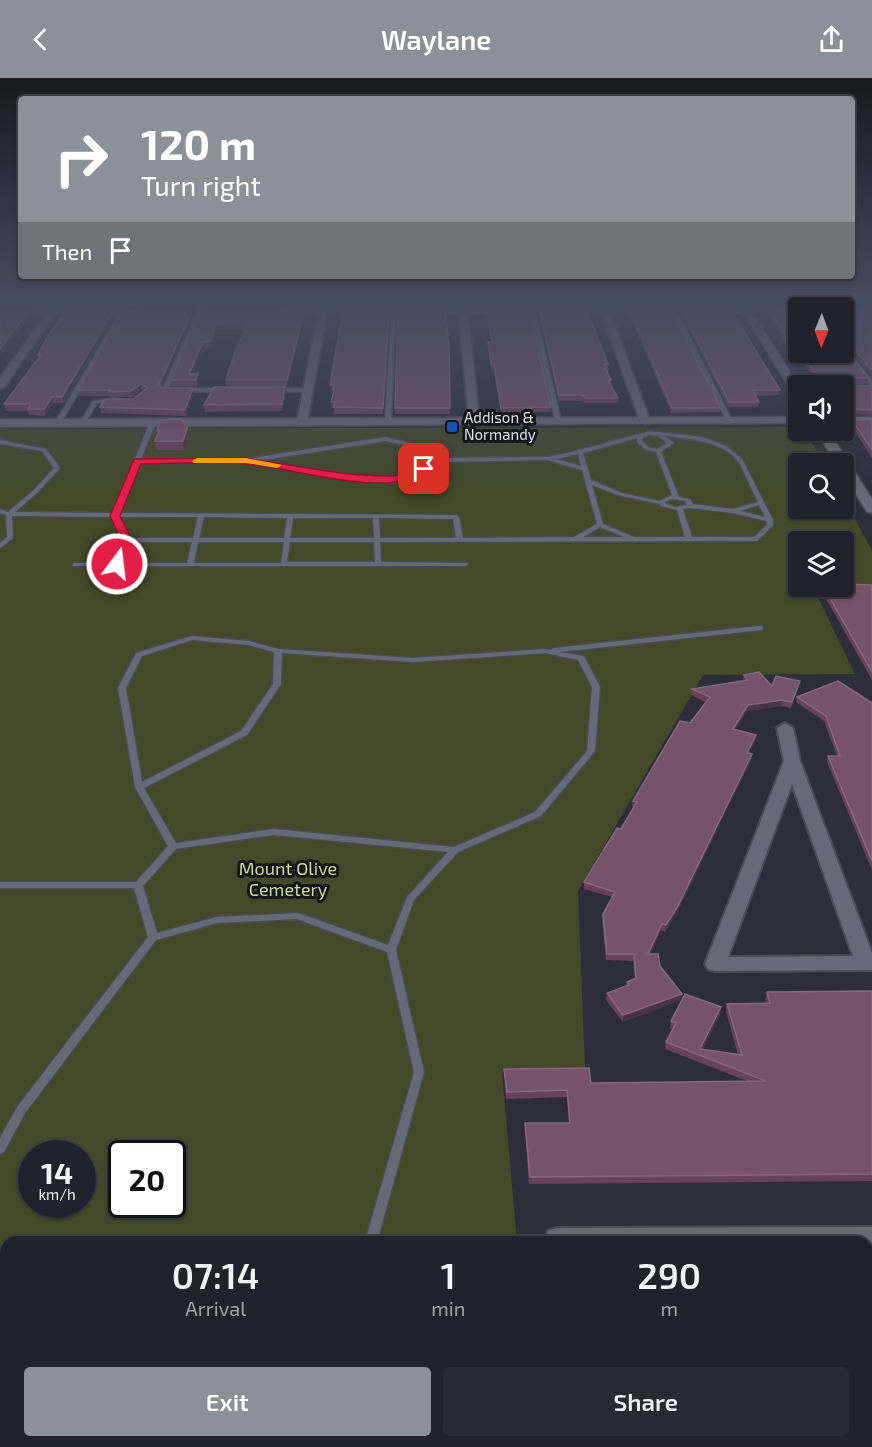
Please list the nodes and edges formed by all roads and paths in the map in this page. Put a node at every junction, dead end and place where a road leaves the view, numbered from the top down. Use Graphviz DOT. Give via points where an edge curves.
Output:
graph roads {
  1 [pos="13,367"];
  2 [pos="90,367"];
  3 [pos="175,367"];
  4 [pos="312,367"];
  5 [pos="391,367"];
  6 [pos="469,367"];
  7 [pos="546,367"];
  8 [pos="626,367"];
  9 [pos="702,367"];
  10 [pos="858,367"];
  11 [pos="0,385"];
  12 [pos="872,386"];
  13 [pos="862,388"];
  14 [pos="225,390"];
  15 [pos="272,390"];
  16 [pos="308,390"];
  17 [pos="123,400"];
  18 [pos="729,420"];
  19 [pos="788,420"];
  20 [pos="854,420"];
  21 [pos="872,420"];
  22 [pos="474,421"];
  23 [pos="558,421"];
  24 [pos="646,421"];
  25 [pos="153,422"];
  26 [pos="302,422"];
  27 [pos="388,422"];
  28 [pos="0,423"];
  29 [pos="58,423"];
  30 [pos="83,423"];
  31 [pos="651,433"];
  32 [pos="641,435"];
  33 [pos="0,442"];
  34 [pos="658,451"];
  35 [pos="580,452"];
  36 [pos="547,458"];
  37 [pos="431,460"];
  38 [pos="137,461"];
  39 [pos="246,461"];
  40 [pos="585,469"];
  41 [pos="588,481"];
  42 [pos="854,481"];
  43 [pos="676,497"];
  44 [pos="662,503"];
  45 [pos="761,503"];
  46 [pos="690,506"];
  47 [pos="680,509"];
  48 [pos="872,509"];
  49 [pos="0,511"];
  50 [pos="733,511"];
  51 [pos="9,514"];
  52 [pos="115,516"];
  53 [pos="201,516"];
  54 [pos="290,516"];
  55 [pos="376,516"];
  56 [pos="770,520"];
  57 [pos="600,525"];
  58 [pos="288,539"];
  59 [pos="377,539"];
  60 [pos="576,539"];
  61 [pos="633,539"];
  62 [pos="689,539"];
  63 [pos="127,540"];
  64 [pos="195,540"];
  65 [pos="460,540"];
  66 [pos="0,546"];
  67 [pos="117,564"];
  68 [pos="190,564"];
  69 [pos="284,564"];
  70 [pos="378,564"];
  71 [pos="465,564"];
  72 [pos="75,565"];
  73 [pos="759,628"];
  74 [pos="278,651"];
  75 [pos="545,651"];
  76 [pos="785,728"];
  77 [pos="792,761"];
  78 [pos="139,787"];
  79 [pos="173,846"];
  80 [pos="455,849"];
  81 [pos="0,885"];
  82 [pos="138,885"];
  83 [pos="153,937"];
  84 [pos="391,950"];
  85 [pos="869,964"];
  86 [pos="0,1149"];
  87 [pos="372,1236"];
  1 -- 11 [label="street"];
  2 -- 29 [label="lane"];
  3 -- 14 [label="lane" via="165,390"];
  4 -- 16 [label="street"];
  5 -- 27 [label="lane"];
  6 -- 22 [label="street"];
  7 -- 23 [label="lane"];
  8 -- 24 [label="street"];
  9 -- 18 [label="lane"];
  10 -- 12 [label="lane"];
  12 -- 13 [label="lane"];
  15 -- 16 [label="lane"];
  16 -- 26 [label="street"];
  17 -- 30 [label="lane" via="94,402"];
  18 -- 19 [label="street"];
  18 -- 24 [label="street"];
  20 -- 21 [label="street"];
  22 -- 23 [label="street"];
  22 -- 27 [label="street"];
  23 -- 24 [label="street"];
  24 -- 31 [label="lane"];
  25 -- 26 [label="street"];
  25 -- 30 [label="street"];
  25 -- 38 [label="lane"];
  26 -- 27 [label="street"];
  28 -- 29 [label="street"];
  29 -- 30 [label="street"];
  31 -- 32 [label="lane"];
  31 -- 34 [label="lane" via="671,443"];
  31 -- 45 [label="lane" via="702,439 724,447 740,460"];
  32 -- 34 [label="lane" via="641,445"];
  32 -- 35 [label="lane"];
  33 -- 51 [label="lane" via="44,450 57,468"];
  34 -- 43 [label="lane"];
  35 -- 36 [label="lane"];
  35 -- 40 [label="lane"];
  36 -- 37 [label="lane"];
  36 -- 40 [label="lane"];
  37 -- 39 [label="lane" via="424,469 402,479 366,479"];
  37 -- 39 [label="lane" via="418,447 386,439"];
  38 -- 39 [label="lane"];
  38 -- 52 [label="lane"];
  40 -- 41 [label="lane"];
  41 -- 44 [label="lane" via="620,494"];
  41 -- 57 [label="lane"];
  42 -- 48 [label="street"];
  43 -- 44 [label="lane"];
  43 -- 46 [label="lane" via="688,500"];
  44 -- 47 [label="lane"];
  45 -- 50 [label="lane"];
  45 -- 56 [label="lane"];
  46 -- 47 [label="lane"];
  46 -- 50 [label="lane"];
  47 -- 62 [label="lane"];
  49 -- 51 [label="lane"];
  50 -- 56 [label="lane"];
  51 -- 52 [label="lane"];
  51 -- 66 [label="lane" via="9,538"];
  52 -- 53 [label="lane"];
  52 -- 63 [label="lane"];
  53 -- 54 [label="lane"];
  53 -- 64 [label="lane"];
  54 -- 55 [label="lane"];
  54 -- 58 [label="lane"];
  55 -- 59 [label="lane"];
  55 -- 65 [label="lane" via="456,517"];
  56 -- 62 [label="lane" via="770,525 756,538"];
  57 -- 60 [label="lane"];
  57 -- 61 [label="lane"];
  58 -- 59 [label="lane"];
  58 -- 64 [label="lane"];
  58 -- 69 [label="lane"];
  59 -- 65 [label="lane"];
  59 -- 70 [label="lane"];
  60 -- 61 [label="lane"];
  60 -- 65 [label="lane"];
  61 -- 62 [label="lane"];
  63 -- 64 [label="lane"];
  63 -- 67 [label="lane"];
  64 -- 68 [label="lane"];
  67 -- 68 [label="lane"];
  67 -- 72 [label="lane"];
  68 -- 69 [label="lane"];
  69 -- 70 [label="lane"];
  70 -- 71 [label="lane"];
  73 -- 75 [label="lane"];
  74 -- 75 [label="lane" via="413,660"];
  74 -- 78 [label="lane" via="277,684 244,733"];
  74 -- 78 [label="lane" via="249,643 192,638 139,655 122,688"];
  75 -- 80 [label="lane" via="581,658 596,687 591,751 538,814"];
  76 -- 77 [label="street"];
  77 -- 85 [label="street"];
  77 -- 85 [label="street" via="715,964"];
  78 -- 79 [label="lane"];
  79 -- 80 [label="lane" via="273,832"];
  79 -- 82 [label="lane"];
  80 -- 84 [label="lane" via="410,899"];
  81 -- 82 [label="lane"];
  82 -- 83 [label="lane"];
  83 -- 84 [label="lane" via="217,920 298,916"];
  83 -- 86 [label="lane" via="21,1110"];
  84 -- 87 [label="lane" via="419,1072"];
}
